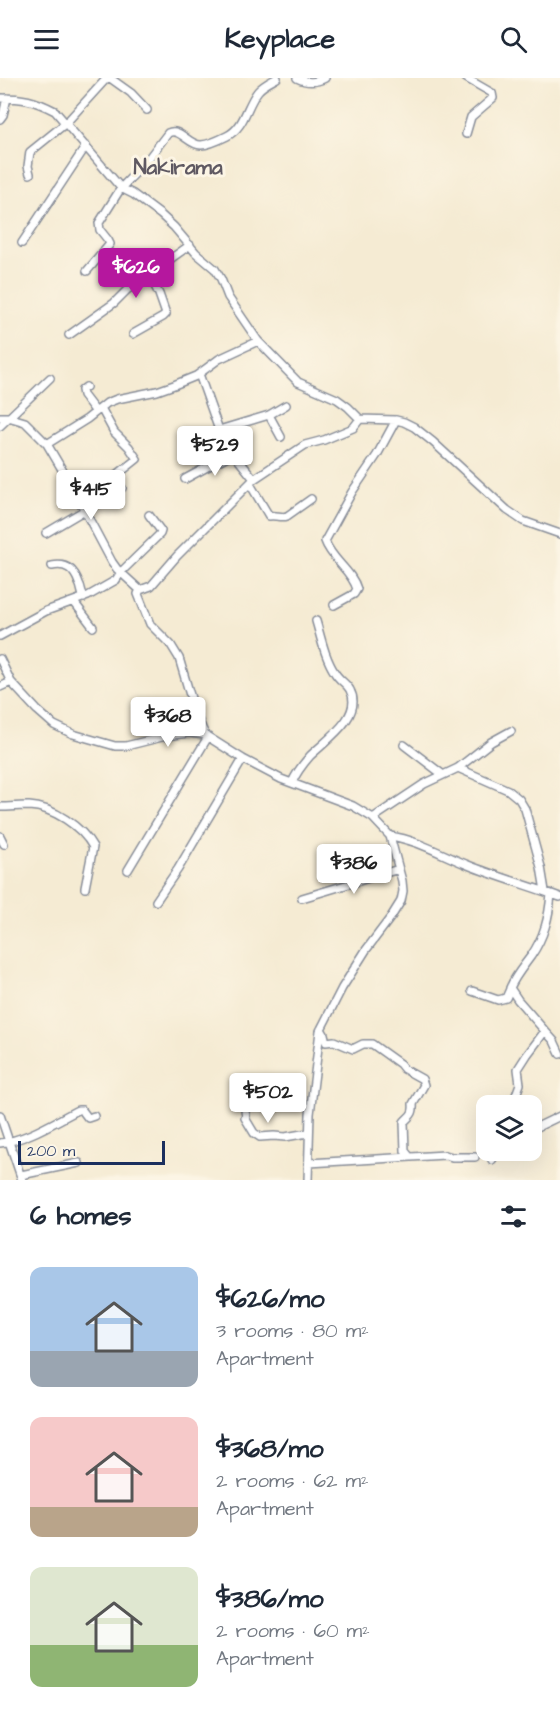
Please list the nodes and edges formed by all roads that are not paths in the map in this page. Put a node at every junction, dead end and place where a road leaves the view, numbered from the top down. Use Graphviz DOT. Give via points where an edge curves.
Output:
graph roads {
  1 [pos="109,78"];
  2 [pos="277,78"];
  3 [pos="297,78"];
  4 [pos="325,78"];
  5 [pos="466,78"];
  6 [pos="4,98"];
  7 [pos="147,110"];
  8 [pos="0,119"];
  9 [pos="66,123"];
  10 [pos="466,134"];
  11 [pos="86,147"];
  12 [pos="30,174"];
  13 [pos="121,188"];
  14 [pos="21,243"];
  15 [pos="190,245"];
  16 [pos="87,271"];
  17 [pos="149,274"];
  18 [pos="133,334"];
  19 [pos="69,335"];
  20 [pos="258,341"];
  21 [pos="199,374"];
  22 [pos="50,378"];
  23 [pos="86,387"];
  24 [pos="286,405"];
  25 [pos="99,410"];
  26 [pos="269,415"];
  27 [pos="4,417"];
  28 [pos="360,420"];
  29 [pos="396,420"];
  30 [pos="0,426"];
  31 [pos="219,430"];
  32 [pos="281,437"];
  33 [pos="47,444"];
  34 [pos="233,453"];
  35 [pos="113,478"];
  36 [pos="185,479"];
  37 [pos="252,481"];
  38 [pos="122,488"];
  39 [pos="311,499"];
  40 [pos="85,510"];
  41 [pos="149,515"];
  42 [pos="46,532"];
  43 [pos="560,534"];
  44 [pos="52,566"];
  45 [pos="121,572"];
  46 [pos="140,590"];
  47 [pos="84,598"];
  48 [pos="74,602"];
  49 [pos="334,605"];
  50 [pos="316,621"];
  51 [pos="93,627"];
  52 [pos="0,636"];
  53 [pos="1,662"];
  54 [pos="11,682"];
  55 [pos="0,687"];
  56 [pos="200,723"];
  57 [pos="511,731"];
  58 [pos="195,733"];
  59 [pos="206,736"];
  60 [pos="404,745"];
  61 [pos="243,759"];
  62 [pos="458,768"];
  63 [pos="442,774"];
  64 [pos="292,783"];
  65 [pos="0,807"];
  66 [pos="373,818"];
  67 [pos="0,836"];
  68 [pos="390,836"];
  69 [pos="4,844"];
  70 [pos="399,869"];
  71 [pos="128,870"];
  72 [pos="85,888"];
  73 [pos="548,892"];
  74 [pos="560,897"];
  75 [pos="302,898"];
  76 [pos="156,901"];
  77 [pos="510,989"];
  78 [pos="472,991"];
  79 [pos="545,1031"];
  80 [pos="322,1041"];
  81 [pos="560,1052"];
  82 [pos="255,1084"];
  83 [pos="516,1095"];
  84 [pos="0,1115"];
  85 [pos="94,1116"];
  86 [pos="560,1116"];
  87 [pos="542,1125"];
  88 [pos="308,1133"];
  89 [pos="9,1142"];
  90 [pos="0,1143"];
  91 [pos="409,1156"];
  92 [pos="475,1157"];
  93 [pos="79,1163"];
  94 [pos="309,1163"];
  95 [pos="22,1177"];
  96 [pos="308,1180"];
  1 -- 7 [label="street"];
  1 -- 9 [label="street"];
  2 -- 13 [label="street" via="258,91 241,124 229,135 198,145 170,131"];
  3 -- 4 [label="street" via="306,82"];
  5 -- 10 [label="street" via="492,93 493,98 471,117"];
  6 -- 8 [label="street"];
  6 -- 9 [label="street" via="40,103"];
  9 -- 11 [label="street"];
  9 -- 12 [label="street" via="30,152"];
  11 -- 13 [label="street"];
  11 -- 14 [label="street"];
  13 -- 15 [label="street" via="161,215"];
  13 -- 16 [label="street" via="99,226 110,244"];
  15 -- 17 [label="street"];
  15 -- 20 [label="street" via="215,269 228,297"];
  17 -- 18 [label="street" via="165,314"];
  17 -- 19 [label="street"];
  20 -- 21 [label="street" via="219,359"];
  20 -- 28 [label="street" via="298,382 337,399"];
  21 -- 25 [label="street" via="157,391 117,399"];
  21 -- 31 [label="street"];
  22 -- 27 [label="street"];
  23 -- 25 [label="street" via="83,395"];
  24 -- 26 [label="street"];
  25 -- 33 [label="street"];
  25 -- 35 [label="street" via="137,459"];
  26 -- 31 [label="street"];
  26 -- 32 [label="street"];
  27 -- 30 [label="street"];
  27 -- 33 [label="street" via="22,420"];
  28 -- 29 [label="street"];
  28 -- 37 [label="street" via="349,430 304,445"];
  29 -- 43 [label="street" via="422,432 507,510 523,521"];
  29 -- 49 [label="street" via="325,541 357,589"];
  31 -- 34 [label="street"];
  33 -- 40 [label="street"];
  34 -- 36 [label="street"];
  34 -- 37 [label="street"];
  37 -- 39 [label="street" via="269,516 287,516"];
  37 -- 46 [label="street" via="151,586"];
  38 -- 40 [label="street"];
  40 -- 42 [label="street"];
  40 -- 45 [label="street"];
  41 -- 45 [label="street" via="160,534"];
  44 -- 47 [label="street" via="68,566"];
  45 -- 46 [label="street"];
  45 -- 47 [label="street" via="116,580"];
  46 -- 56 [label="street" via="138,594 150,624 179,658"];
  47 -- 48 [label="street"];
  48 -- 51 [label="street"];
  48 -- 52 [label="street" via="46,610"];
  50 -- 64 [label="street" via="334,673 349,688 352,711 334,736 305,762"];
  53 -- 54 [label="street"];
  54 -- 55 [label="street"];
  54 -- 58 [label="street" via="54,725 93,741 126,746"];
  56 -- 58 [label="street"];
  56 -- 59 [label="street"];
  57 -- 62 [label="street"];
  58 -- 59 [label="street"];
  59 -- 61 [label="street"];
  59 -- 71 [label="street"];
  60 -- 63 [label="street"];
  61 -- 64 [label="street"];
  61 -- 76 [label="street"];
  62 -- 63 [label="street"];
  62 -- 73 [label="street" via="508,790 519,799"];
  63 -- 66 [label="street"];
  64 -- 66 [label="street"];
  65 -- 72 [label="street" via="32,806 66,819 81,832 93,848"];
  66 -- 68 [label="street"];
  67 -- 69 [label="street"];
  68 -- 70 [label="street"];
  68 -- 73 [label="street" via="416,842 468,865"];
  70 -- 75 [label="street"];
  70 -- 80 [label="street" via="401,901 333,1003 321,1029"];
  73 -- 74 [label="street"];
  73 -- 77 [label="street" via="549,917 543,936"];
  77 -- 78 [label="street" via="506,998 498,1000"];
  77 -- 79 [label="street"];
  79 -- 81 [label="street"];
  79 -- 83 [label="street" via="518,1069 520,1084"];
  80 -- 88 [label="street"];
  80 -- 91 [label="street" via="353,1048 372,1044 422,1079 424,1085 413,1104 414,1111 404,1122 405,1151"];
  82 -- 88 [label="street" via="250,1088 244,1111 254,1133 290,1137"];
  84 -- 89 [label="street"];
  85 -- 89 [label="street" via="88,1118 78,1110"];
  86 -- 87 [label="street"];
  88 -- 94 [label="street"];
  89 -- 90 [label="street"];
  89 -- 95 [label="street"];
  91 -- 92 [label="street"];
  91 -- 94 [label="street"];
  93 -- 95 [label="street"];
  94 -- 96 [label="street"];
}
